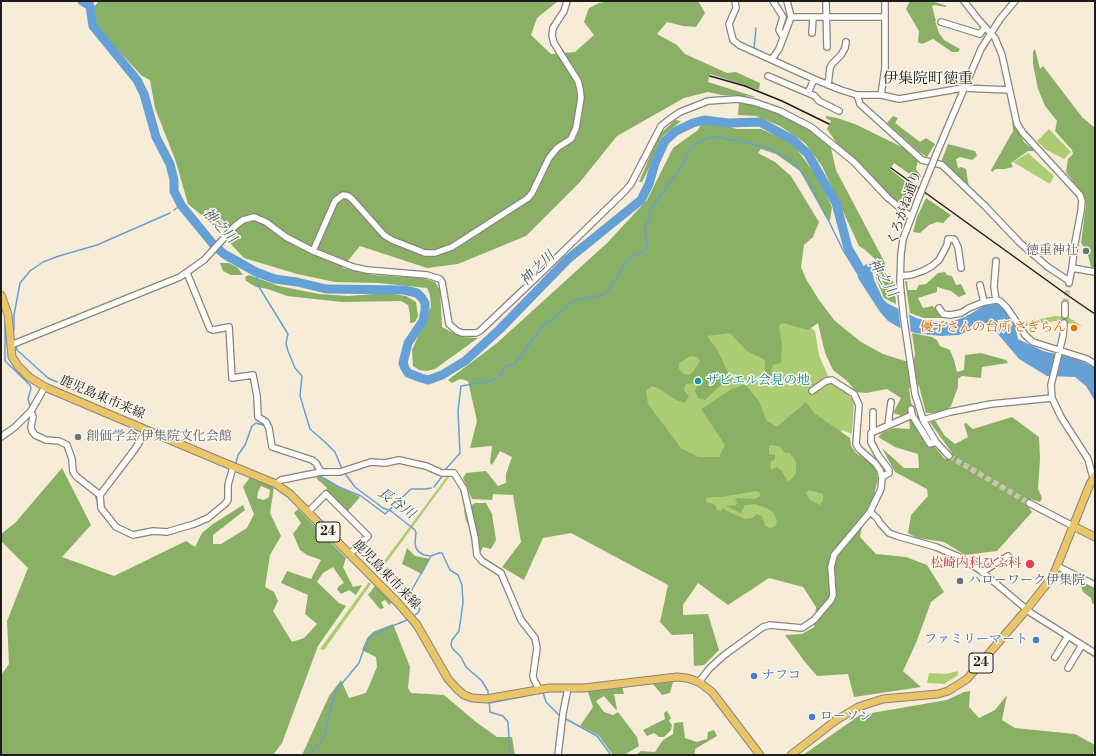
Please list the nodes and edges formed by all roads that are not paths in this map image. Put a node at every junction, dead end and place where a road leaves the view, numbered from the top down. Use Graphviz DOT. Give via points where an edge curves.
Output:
graph roads {
  1 [pos="567,1"];
  2 [pos="735,1"];
  3 [pos="773,1"];
  4 [pos="787,1"];
  5 [pos="826,1"];
  6 [pos="885,1"];
  7 [pos="964,1"];
  8 [pos="1015,1"];
  9 [pos="791,17"];
  10 [pos="812,17"];
  11 [pos="826,17"];
  12 [pos="885,17"];
  13 [pos="940,22"];
  14 [pos="985,26"];
  15 [pos="991,32"];
  16 [pos="812,33"];
  17 [pos="784,37"];
  18 [pos="846,42"];
  19 [pos="827,47"];
  20 [pos="772,59"];
  21 [pos="768,76"];
  22 [pos="814,79"];
  23 [pos="828,85"];
  24 [pos="963,88"];
  25 [pos="1009,90"];
  26 [pos="808,93"];
  27 [pos="857,95"];
  28 [pos="881,96"];
  29 [pos="839,111"];
  30 [pos="911,217"];
  31 [pos="313,251"];
  32 [pos="996,261"];
  33 [pos="961,268"];
  34 [pos="1072,268"];
  35 [pos="1095,272"];
  36 [pos="187,273"];
  37 [pos="900,276"];
  38 [pos="980,285"];
  39 [pos="1,295"];
  40 [pos="996,300"];
  41 [pos="984,302"];
  42 [pos="1065,304"];
  43 [pos="939,308"];
  44 [pos="1065,315"];
  45 [pos="1064,323"];
  46 [pos="11,344"];
  47 [pos="1059,351"];
  48 [pos="1095,364"];
  49 [pos="45,387"];
  50 [pos="812,391"];
  51 [pos="1052,398"];
  52 [pos="891,402"];
  53 [pos="911,408"];
  54 [pos="31,411"];
  55 [pos="873,412"];
  56 [pos="912,415"];
  57 [pos="923,420"];
  58 [pos="888,425"];
  59 [pos="147,430"];
  60 [pos="873,432"];
  61 [pos="1,437"];
  62 [pos="936,442"];
  63 [pos="949,456"];
  64 [pos="233,466"];
  65 [pos="321,472"];
  66 [pos="882,477"];
  67 [pos="1094,477"];
  68 [pos="276,484"];
  69 [pos="100,495"];
  70 [pos="1029,503"];
  71 [pos="308,512"];
  72 [pos="870,512"];
  73 [pos="1073,526"];
  74 [pos="1095,537"];
  75 [pos="350,554"];
  76 [pos="1008,556"];
  77 [pos="1057,566"];
  78 [pos="982,572"];
  79 [pos="1095,585"];
  80 [pos="1027,609"];
  81 [pos="1068,636"];
  82 [pos="1082,645"];
  83 [pos="1095,653"];
  84 [pos="1055,657"];
  85 [pos="1068,668"];
  86 [pos="699,682"];
  87 [pos="568,688"];
  88 [pos="540,689"];
  89 [pos="558,755"];
  90 [pos="760,755"];
  91 [pos="791,755"];
  1 -- 31 [label="street" via="552,35 554,43 578,81 581,98 576,128 571,139 557,148 549,158 528,198 452,248 435,253 425,252 384,235 352,199 343,195 335,201"];
  2 -- 20 [label="street" via="736,8 729,24 733,40"];
  3 -- 17 [label="street" via="783,17 779,30"];
  4 -- 9 [label="street"];
  5 -- 11 [label="street"];
  6 -- 12 [label="street"];
  7 -- 14 [label="street"];
  8 -- 15 [label="street, くろがね通り"];
  9 -- 10 [label="street"];
  9 -- 17 [label="street"];
  10 -- 11 [label="street"];
  10 -- 16 [label="street"];
  11 -- 12 [label="street"];
  11 -- 19 [label="street"];
  12 -- 28 [label="street" via="885,68"];
  13 -- 14 [label="street" via="980,34"];
  14 -- 15 [label="street"];
  15 -- 24 [label="street, くろがね通り"];
  15 -- 25 [label="street" via="1002,55"];
  17 -- 20 [label="street"];
  18 -- 23 [label="street" via="841,56 830,68"];
  20 -- 22 [label="street"];
  21 -- 26 [label="street"];
  22 -- 23 [label="street"];
  22 -- 26 [label="street"];
  23 -- 27 [label="street"];
  24 -- 25 [label="street"];
  24 -- 28 [label="street" via="899,99"];
  24 -- 30 [label="street, くろがね通り, bridge"];
  25 -- 34 [label="street" via="1018,124 1023,132 1080,195 1081,211"];
  26 -- 29 [label="street"];
  27 -- 28 [label="street"];
  27 -- 34 [label="street" via="860,104 922,160 942,165 1020,243 1069,282"];
  30 -- 31 [label="street" via="888,198 854,162 811,127 769,106 726,99 694,105 667,121 657,133 625,191 476,333 462,333 449,324 440,279 427,275 367,270"];
  30 -- 37 [label="street, くろがね通り" via="900,254"];
  31 -- 36 [label="street" via="254,217 243,220"];
  32 -- 40 [label="street"];
  33 -- 37 [label="street" via="958,247 954,240 948,239 939,260 932,266 911,275"];
  34 -- 35 [label="street"];
  36 -- 46 [label="street"];
  36 -- 65 [label="street" via="210,329 229,327 232,378 253,375 258,417 266,422 269,428 272,447 312,460"];
  37 -- 57 [label="street, くろがね通り" via="915,394"];
  38 -- 41 [label="street"];
  39 -- 46 [label="main road, 鹿児島東市来線 / 24" via="8,314"];
  40 -- 41 [label="street"];
  40 -- 47 [label="street" via="1007,308 1033,342"];
  41 -- 43 [label="street" via="961,313 950,315 943,314"];
  42 -- 44 [label="street"];
  45 -- 47 [label="street"];
  46 -- 49 [label="main road, 鹿児島東市来線 / 24" via="14,362 29,377"];
  47 -- 48 [label="street"];
  47 -- 51 [label="street" via="1052,381"];
  49 -- 54 [label="street"];
  49 -- 59 [label="main road, 鹿児島東市来線 / 24"];
  50 -- 66 [label="street" via="826,381 832,380 854,394 859,405 856,444 875,463"];
  51 -- 57 [label="street" via="991,404"];
  51 -- 67 [label="street" via="1088,460"];
  52 -- 58 [label="street"];
  53 -- 56 [label="street"];
  54 -- 61 [label="street"];
  54 -- 69 [label="street" via="32,431 46,440 67,445 72,469 77,477"];
  55 -- 60 [label="street"];
  56 -- 58 [label="street"];
  56 -- 62 [label="street" via="930,444"];
  57 -- 62 [label="street, くろがね通り"];
  58 -- 60 [label="street"];
  59 -- 64 [label="main road, 鹿児島東市来線 / 24"];
  59 -- 69 [label="street"];
  60 -- 66 [label="street" via="871,442 889,470 889,473"];
  62 -- 63 [label="street, くろがね通り"];
  64 -- 68 [label="main road, 鹿児島東市来線 / 24"];
  64 -- 69 [label="street" via="226,504 208,518 167,532 153,531 134,535 116,527 101,508"];
  65 -- 68 [label="street" via="281,480"];
  65 -- 88 [label="street" via="342,471 364,463 399,460 426,466 442,473 454,473 464,489 477,555 501,573 521,620 535,638 537,648 533,676"];
  66 -- 72 [label="street" via="881,489"];
  67 -- 73 [label="main road, 24"];
  68 -- 71 [label="main road, 鹿児島東市来線 / 24"];
  70 -- 73 [label="street"];
  71 -- 75 [label="main road, 鹿児島東市来線 / 24"];
  71 -- 75 [label="street" via="326,494 368,536"];
  72 -- 78 [label="street" via="889,533 959,556"];
  72 -- 86 [label="street" via="834,555 831,567 833,595 814,620 802,628 770,625 763,627 723,656"];
  73 -- 74 [label="main road"];
  73 -- 77 [label="main road, 24"];
  75 -- 88 [label="main road, 鹿児島東市来線 / 24" via="410,616 448,678 467,697 489,699"];
  76 -- 78 [label="street"];
  77 -- 79 [label="street"];
  77 -- 80 [label="main road, 24" via="1053,576"];
  78 -- 80 [label="street"];
  80 -- 81 [label="street"];
  80 -- 91 [label="main road, 24" via="974,671 958,685 938,694 883,699 858,708 835,721"];
  81 -- 82 [label="street"];
  81 -- 84 [label="street"];
  82 -- 83 [label="street"];
  82 -- 85 [label="street"];
  86 -- 87 [label="main road, 鹿児島東市来線 / 24" via="677,677"];
  86 -- 90 [label="main road, 鹿児島東市来線 / 24" via="712,692"];
  87 -- 88 [label="main road, 鹿児島東市来線 / 24"];
  87 -- 89 [label="street"];
}
